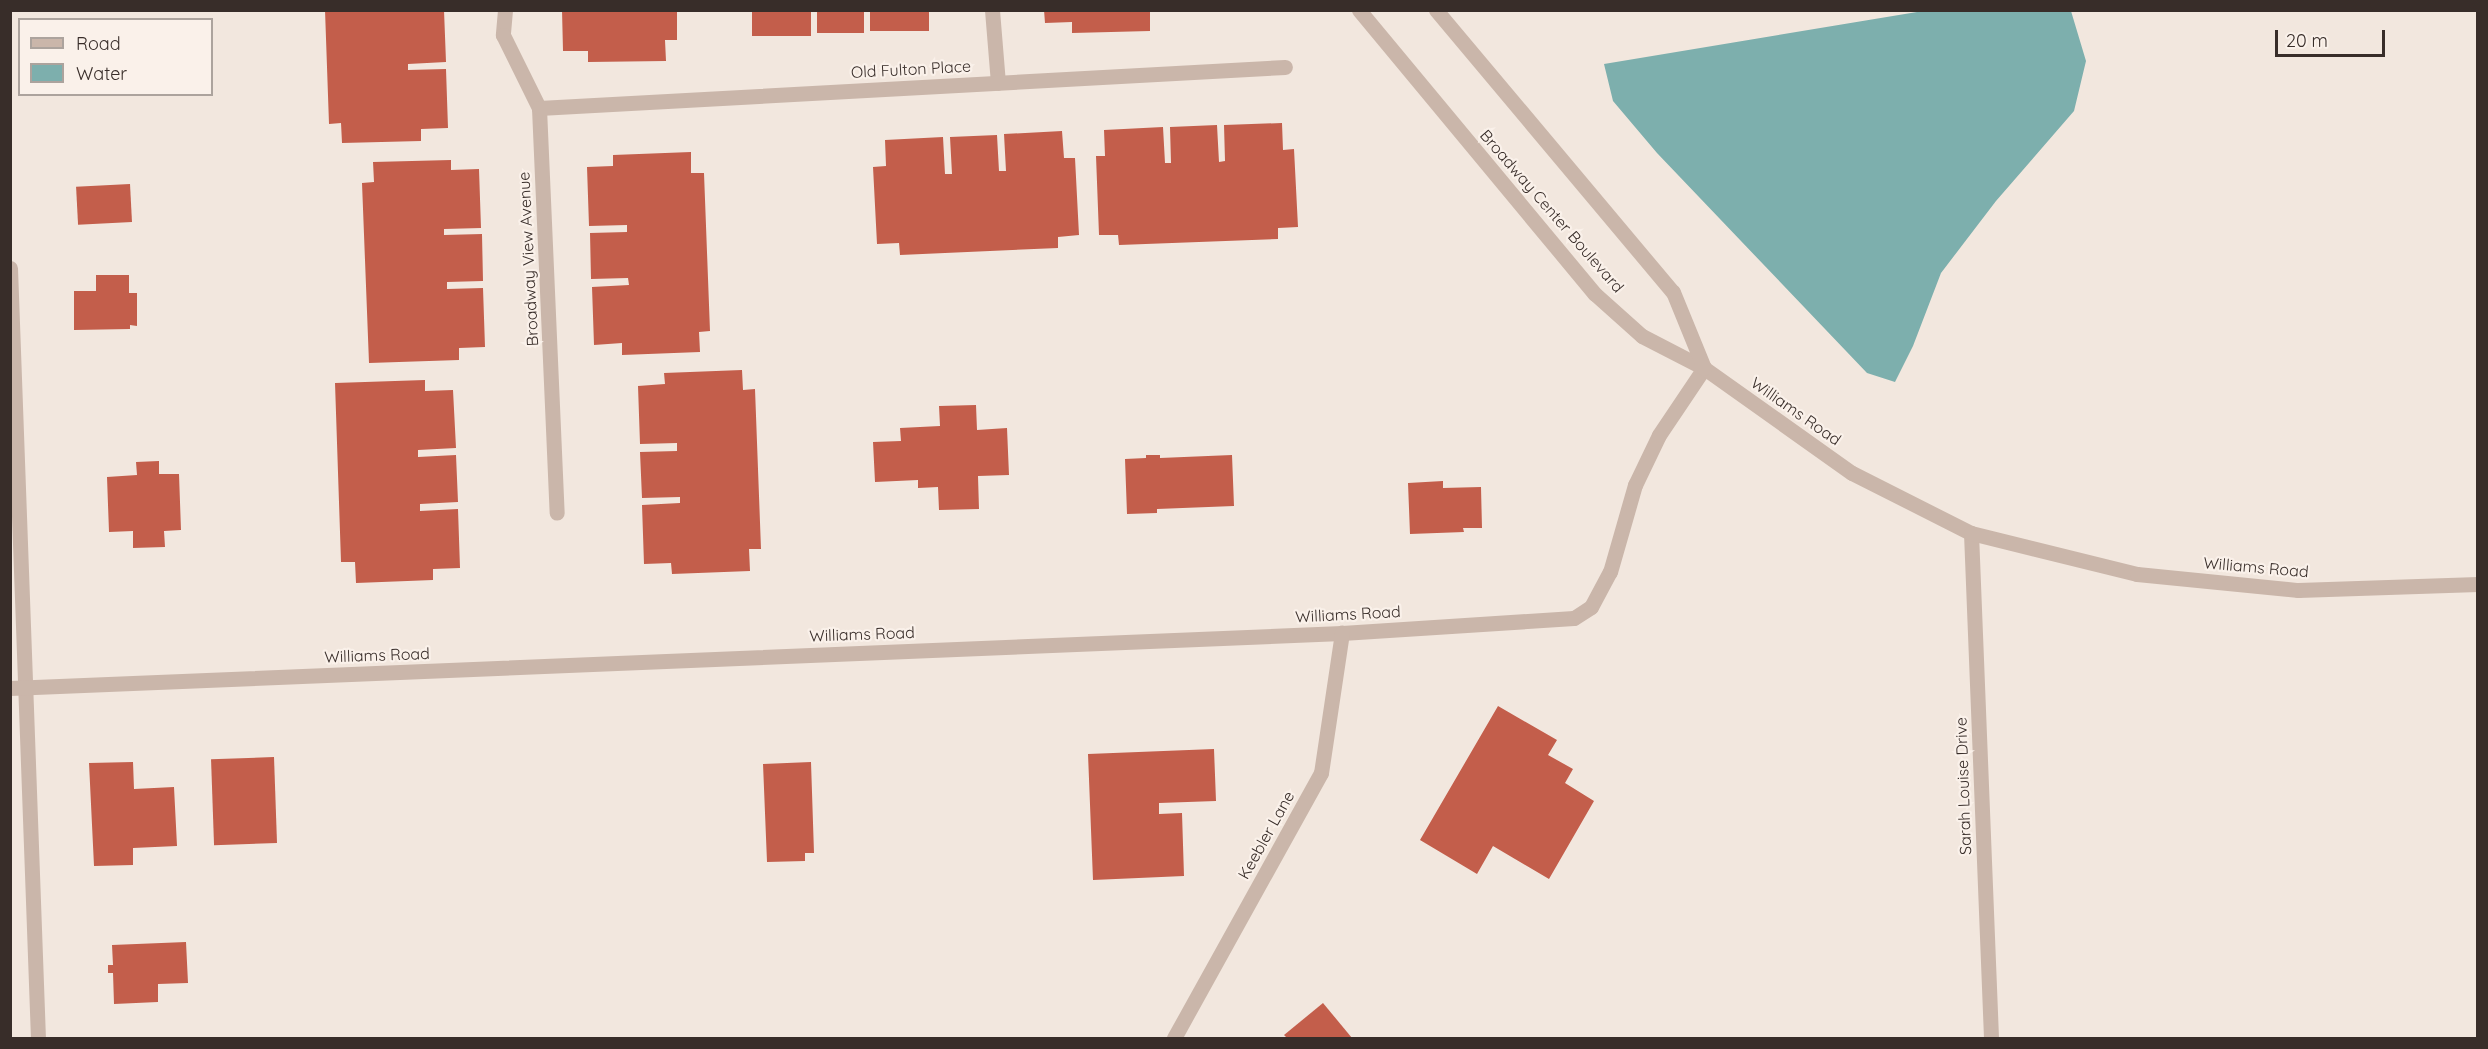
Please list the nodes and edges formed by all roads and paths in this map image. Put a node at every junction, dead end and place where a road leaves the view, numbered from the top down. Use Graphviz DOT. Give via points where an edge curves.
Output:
graph roads {
  1 [pos="505,10"];
  2 [pos="992,10"];
  3 [pos="1359,10"];
  4 [pos="1436,10"];
  5 [pos="1285,67"];
  6 [pos="998,82"];
  7 [pos="539,108"];
  8 [pos="10,268"];
  9 [pos="1704,368"];
  10 [pos="557,513"];
  11 [pos="1971,533"];
  12 [pos="2478,584"];
  13 [pos="1342,633"];
  14 [pos="26,687"];
  15 [pos="10,688"];
  16 [pos="38,1038"];
  17 [pos="1174,1038"];
  18 [pos="1991,1038"];
  1 -- 7 [label="street, Broadway View Avenue" via="503,35"];
  2 -- 6 [label="street"];
  3 -- 9 [label="street, Broadway Center Boulevard" via="1595,294 1642,336"];
  4 -- 9 [label="street" via="1673,292"];
  5 -- 6 [label="street, Old Fulton Place"];
  6 -- 7 [label="street, Old Fulton Place"];
  7 -- 10 [label="street, Broadway View Avenue"];
  8 -- 14 [label="street"];
  9 -- 11 [label="street, Williams Road" via="1852,473"];
  9 -- 13 [label="street, Williams Road" via="1659,435 1635,485 1610,572 1591,607 1574,618"];
  11 -- 12 [label="street, Williams Road" via="2137,574 2229,584 2298,590"];
  11 -- 18 [label="street, Sarah Louise Drive"];
  13 -- 14 [label="street, Williams Road"];
  13 -- 17 [label="street, Keebler Lane" via="1321,773"];
  14 -- 15 [label="street, Williams Road"];
  14 -- 16 [label="street"];
}
